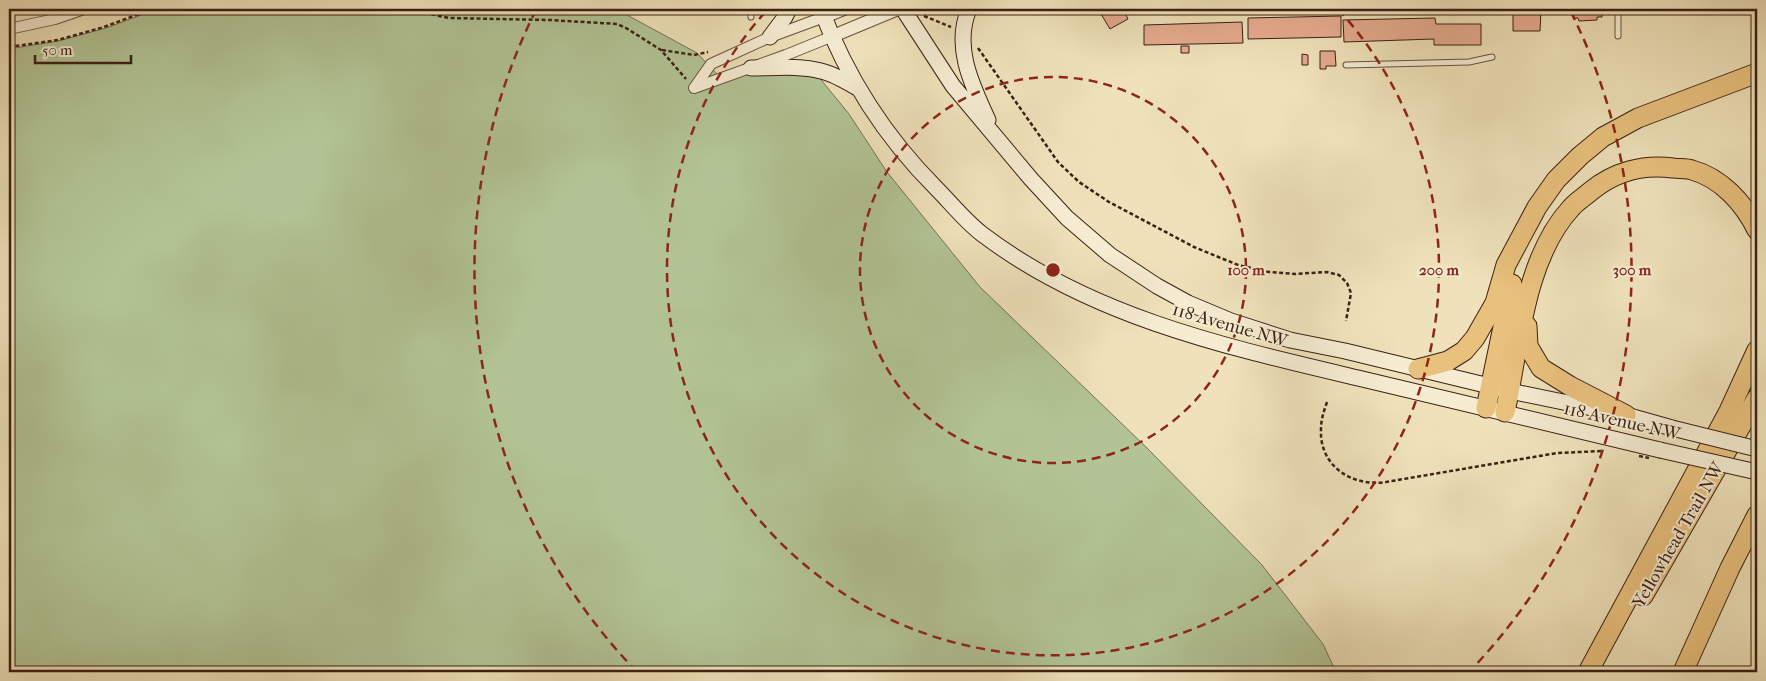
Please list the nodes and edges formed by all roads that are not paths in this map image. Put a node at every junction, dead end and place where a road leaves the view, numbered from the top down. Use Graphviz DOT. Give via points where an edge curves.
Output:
graph roads {
  1 [pos="84,9"];
  2 [pos="750,9"];
  3 [pos="789,9"];
  4 [pos="844,9"];
  5 [pos="898,9"];
  6 [pos="904,9"];
  7 [pos="969,9"];
  8 [pos="1618,9"];
  9 [pos="822,13"];
  10 [pos="750,17"];
  11 [pos="9,30"];
  12 [pos="832,36"];
  13 [pos="1618,36"];
  14 [pos="770,37"];
  15 [pos="1492,57"];
  16 [pos="1346,65"];
  17 [pos="751,68"];
  18 [pos="1757,73"];
  19 [pos="859,89"];
  20 [pos="995,135"];
  21 [pos="1526,230"];
  22 [pos="1757,230"];
  23 [pos="1527,300"];
  24 [pos="1757,350"];
  25 [pos="1418,369"];
  26 [pos="1491,386"];
  27 [pos="1510,391"];
  28 [pos="1757,398"];
  29 [pos="1486,408"];
  30 [pos="1505,412"];
  31 [pos="1626,415"];
  32 [pos="1757,449"];
  33 [pos="1757,472"];
  34 [pos="1757,516"];
  35 [pos="1588,672"];
  36 [pos="1599,672"];
  37 [pos="1683,672"];
  1 -- 11 [label="street"];
  2 -- 10 [label="lane"];
  3 -- 14 [label="main road"];
  4 -- 9 [label="street"];
  5 -- 12 [label="street"];
  6 -- 20 [label="main road, 118 Avenue NW" via="953,86"];
  7 -- 20 [label="main road" via="962,48 977,95"];
  8 -- 13 [label="lane"];
  9 -- 12 [label="main road, 118 Avenue NW"];
  9 -- 14 [label="street"];
  12 -- 17 [label="street"];
  12 -- 19 [label="main road, 118 Avenue NW"];
  14 -- 17 [label="street" via="710,64 694,88"];
  15 -- 16 [label="lane" via="1469,62"];
  17 -- 19 [label="main road" via="820,70"];
  18 -- 21 [label="highway" via="1638,118 1603,137 1556,180"];
  19 -- 29 [label="main road, 118 Avenue NW" via="877,120 910,162 980,233 1077,292 1204,340"];
  20 -- 25 [label="main road, 118 Avenue NW" via="1067,218 1110,255 1157,286 1188,303 1256,330"];
  21 -- 25 [label="highway" via="1506,266 1495,302 1475,338 1448,361"];
  21 -- 26 [label="highway" via="1506,307"];
  22 -- 23 [label="highway" via="1749,213 1717,181 1691,170 1661,166 1631,169 1602,182 1571,208 1551,236"];
  23 -- 27 [label="highway"];
  23 -- 31 [label="highway" via="1528,346 1541,368"];
  24 -- 35 [label="highway" via="1729,411"];
  25 -- 26 [label="main road, 118 Avenue NW"];
  26 -- 27 [label="main road, 118 Avenue NW"];
  26 -- 29 [label="highway"];
  27 -- 30 [label="highway"];
  27 -- 31 [label="main road, 118 Avenue NW"];
  28 -- 36 [label="highway, Yellowhead Trail NW"];
  29 -- 30 [label="main road, 118 Avenue NW"];
  30 -- 33 [label="main road, 118 Avenue NW, bridge"];
  31 -- 32 [label="main road, 118 Avenue NW, bridge"];
  34 -- 37 [label="highway"];
}
